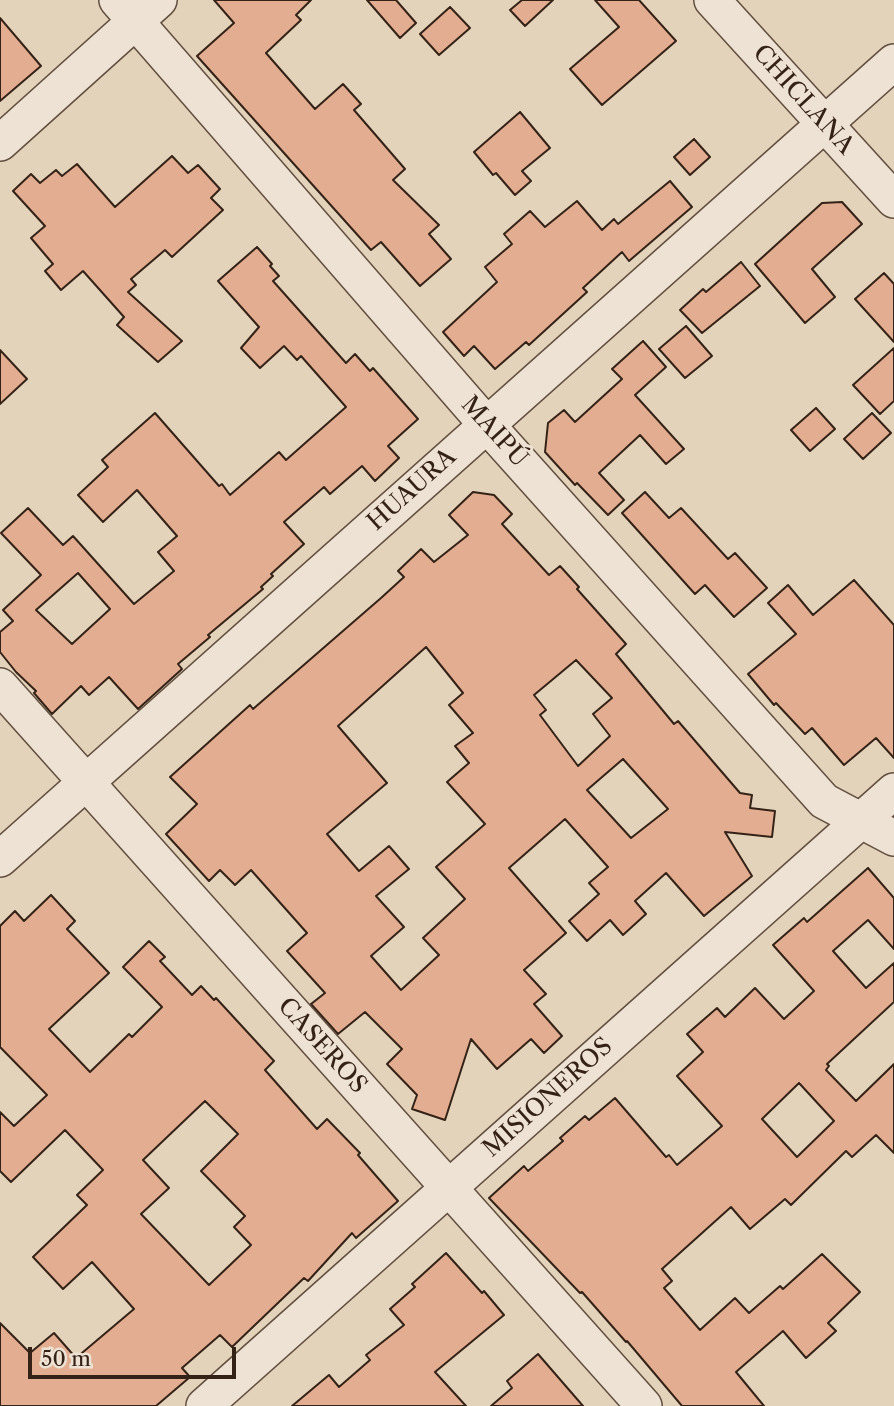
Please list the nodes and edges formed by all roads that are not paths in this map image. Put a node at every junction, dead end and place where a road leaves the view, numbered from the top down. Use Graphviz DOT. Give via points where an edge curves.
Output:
graph roads {
  1 [pos="712,0"];
  2 [pos="137,7"];
  3 [pos="894,62"];
  4 [pos="825,122"];
  5 [pos="0,143"];
  6 [pos="894,200"];
  7 [pos="486,424"];
  8 [pos="0,686"];
  9 [pos="86,782"];
  10 [pos="894,791"];
  11 [pos="861,820"];
  12 [pos="894,838"];
  13 [pos="0,859"];
  14 [pos="448,1186"];
  15 [pos="205,1406"];
  16 [pos="644,1406"];
  1 -- 4 [label="street, CHICLANA"];
  2 -- 5 [label="street"];
  2 -- 7 [label="street, MAIPÚ"];
  3 -- 4 [label="street, HUAURA"];
  4 -- 6 [label="street, CHICLANA"];
  4 -- 7 [label="street, HUAURA"];
  7 -- 9 [label="street, HUAURA"];
  7 -- 11 [label="street, MAIPÚ" via="824,801"];
  8 -- 9 [label="street, CASEROS"];
  9 -- 13 [label="street, HUAURA"];
  9 -- 14 [label="street, CASEROS"];
  10 -- 11 [label="street, MISIONEROS"];
  11 -- 12 [label="street, MAIPÚ"];
  11 -- 14 [label="street, MISIONEROS"];
  14 -- 15 [label="street, MISIONEROS"];
  14 -- 16 [label="street, CASEROS"];
}
